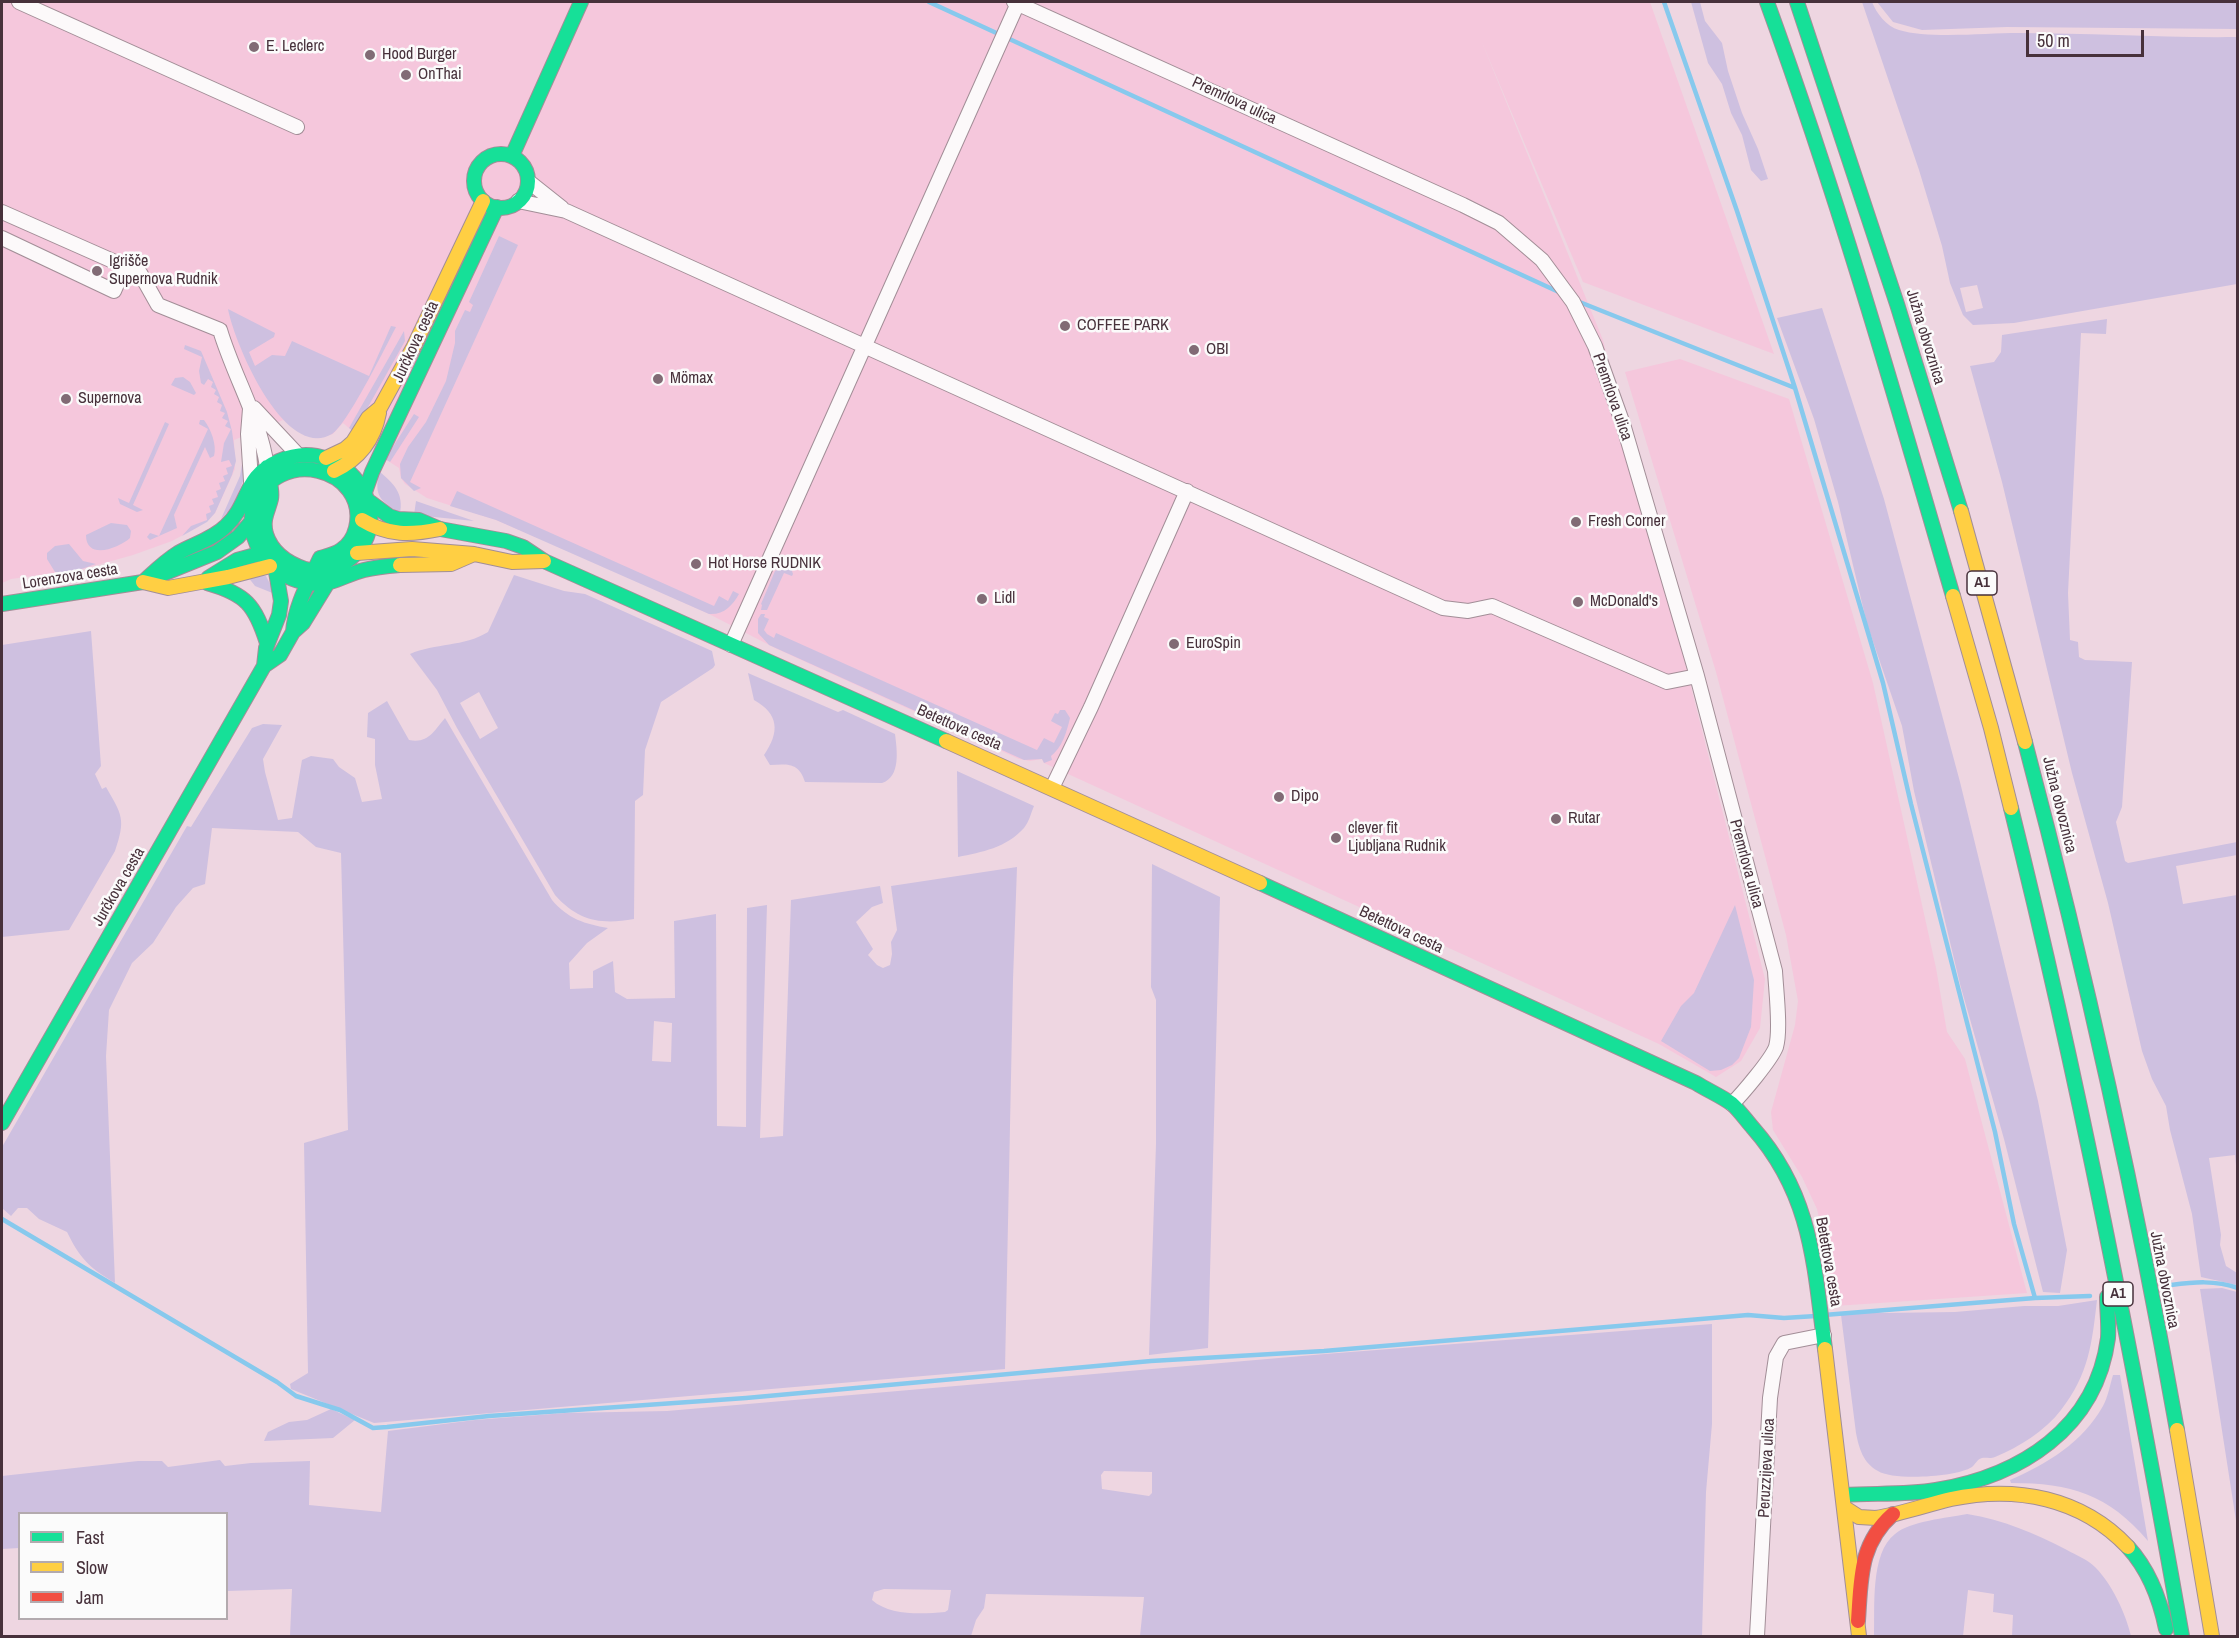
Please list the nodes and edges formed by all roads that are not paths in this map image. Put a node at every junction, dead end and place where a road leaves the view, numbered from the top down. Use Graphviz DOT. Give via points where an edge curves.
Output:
graph roads {
  1 [pos="19,2"];
  2 [pos="581,2"];
  3 [pos="1016,2"];
  4 [pos="1767,2"];
  5 [pos="1797,2"];
  6 [pos="297,127"];
  7 [pos="512,156"];
  8 [pos="528,181"];
  9 [pos="483,201"];
  10 [pos="519,201"];
  11 [pos="497,207"];
  12 [pos="566,211"];
  13 [pos="2,212"];
  14 [pos="21,221"];
  15 [pos="2,233"];
  16 [pos="2,238"];
  17 [pos="125,266"];
  18 [pos="865,345"];
  19 [pos="250,404"];
  20 [pos="380,408"];
  21 [pos="298,455"];
  22 [pos="326,458"];
  23 [pos="267,467"];
  24 [pos="344,467"];
  25 [pos="330,473"];
  26 [pos="251,481"];
  27 [pos="268,483"];
  28 [pos="1187,491"];
  29 [pos="368,497"];
  30 [pos="359,517"];
  31 [pos="251,522"];
  32 [pos="370,526"];
  33 [pos="440,529"];
  34 [pos="275,551"];
  35 [pos="260,552"];
  36 [pos="357,554"];
  37 [pos="474,554"];
  38 [pos="544,561"];
  39 [pos="273,569"];
  40 [pos="311,577"];
  41 [pos="144,582"];
  42 [pos="202,582"];
  43 [pos="327,584"];
  44 [pos="2,604"];
  45 [pos="293,632"];
  46 [pos="267,643"];
  47 [pos="731,645"];
  48 [pos="264,666"];
  49 [pos="1697,676"];
  50 [pos="1052,788"];
  51 [pos="2047,953"];
  52 [pos="1732,1104"];
  53 [pos="2,1123"];
  54 [pos="1823,1330"];
  55 [pos="1844,1501"];
  56 [pos="1893,1514"];
  57 [pos="2201,1570"];
  58 [pos="1858,1621"];
  59 [pos="1757,1636"];
  60 [pos="1859,1636"];
  61 [pos="2167,1636"];
  62 [pos="2182,1636"];
  63 [pos="2212,1636"];
  64 [pos="2226,1636"];
  1 -- 6 [label="street"];
  2 -- 7 [label="main road"];
  3 -- 18 [label="street" via="1001,44"];
  3 -- 49 [label="street, Premrlova ulica" via="1490,218 1542,260 1585,323 1623,424"];
  4 -- 51 [label="main road, A1" via="1884,356 1991,728"];
  5 -- 57 [label="main road, Južna obvoznica / A1" via="1901,314 1972,546 2020,722 2095,1020"];
  7 -- 8 [label="main road" via="524,167"];
  7 -- 9 [label="main road" via="498,154 479,166 474,181"];
  8 -- 10 [label="main road"];
  8 -- 12 [label="street"];
  9 -- 11 [label="main road"];
  9 -- 20 [label="main road, Jurčkova cesta"];
  10 -- 11 [label="main road"];
  10 -- 12 [label="street"];
  11 -- 29 [label="main road, Jurčkova cesta" via="372,472"];
  12 -- 18 [label="street"];
  13 -- 14 [label="street"];
  14 -- 15 [label="street"];
  14 -- 17 [label="street"];
  16 -- 17 [label="street" via="114,291"];
  17 -- 19 [label="street" via="140,273 158,305 220,330"];
  18 -- 28 [label="street"];
  18 -- 47 [label="street"];
  19 -- 21 [label="street"];
  19 -- 23 [label="street" via="260,429"];
  19 -- 26 [label="street"];
  20 -- 22 [label="main road, Jurčkova cesta" via="368,418 353,442"];
  20 -- 24 [label="main road, Jurčkova cesta" via="378,425 366,445"];
  21 -- 22 [label="main road"];
  21 -- 23 [label="main road"];
  22 -- 24 [label="main road"];
  23 -- 26 [label="main road"];
  23 -- 27 [label="main road"];
  24 -- 25 [label="main road"];
  24 -- 29 [label="main road, Betettova cesta"];
  25 -- 27 [label="main road" via="295,469"];
  25 -- 30 [label="main road" via="353,495"];
  26 -- 41 [label="main road, Lorenzova cesta" via="231,521 210,538 177,554"];
  27 -- 31 [label="main road" via="257,497"];
  27 -- 34 [label="main road" via="271,499 265,514 265,532"];
  28 -- 49 [label="street" via="1443,608 1468,611 1492,606 1668,682"];
  28 -- 50 [label="street"];
  29 -- 32 [label="main road"];
  29 -- 33 [label="main road, Betettova cesta" via="389,516 419,520"];
  30 -- 32 [label="main road"];
  30 -- 40 [label="main road" via="352,540 340,551 320,558"];
  31 -- 35 [label="main road"];
  31 -- 41 [label="main road, Lorenzova cesta" via="217,552"];
  32 -- 33 [label="main road, Betettova cesta" via="390,534"];
  32 -- 36 [label="main road"];
  33 -- 38 [label="main road, Betettova cesta" via="507,541"];
  34 -- 35 [label="main road, Lorenzova cesta"];
  34 -- 40 [label="main road"];
  35 -- 39 [label="main road"];
  35 -- 42 [label="main road, Lorenzova cesta" via="224,566"];
  36 -- 37 [label="main road, Betettova cesta" via="412,549"];
  36 -- 40 [label="main road" via="338,567"];
  37 -- 38 [label="main road, Betettova cesta" via="512,562"];
  37 -- 43 [label="main road" via="451,564 370,568"];
  38 -- 47 [label="main road, Betettova cesta"];
  39 -- 40 [label="main road" via="292,580"];
  39 -- 42 [label="main road, Lorenzova cesta"];
  39 -- 46 [label="main road, Jurčkova cesta" via="281,602"];
  40 -- 43 [label="main road"];
  40 -- 45 [label="main road, Jurčkova cesta" via="293,619"];
  41 -- 42 [label="main road, Lorenzova cesta" via="168,588"];
  41 -- 44 [label="main road, Lorenzova cesta"];
  42 -- 46 [label="main road, Jurčkova cesta" via="235,592 252,605"];
  43 -- 45 [label="main road, Jurčkova cesta"];
  45 -- 48 [label="main road, Jurčkova cesta" via="280,655"];
  46 -- 48 [label="main road, Jurčkova cesta"];
  47 -- 50 [label="main road, Betettova cesta"];
  48 -- 53 [label="main road, Jurčkova cesta"];
  49 -- 52 [label="street, Premrlova ulica" via="1775,972 1776,1047"];
  50 -- 52 [label="main road, Betettova cesta" via="1644,1058"];
  51 -- 55 [label="main road" via="2050,1022 2108,1304 2108,1339 2098,1379 2080,1413 2060,1436 2015,1465 1936,1490"];
  51 -- 62 [label="main road, A1" via="2143,1413"];
  52 -- 54 [label="main road, Betettova cesta" via="1770,1147 1801,1207 1813,1252"];
  54 -- 55 [label="main road, Betettova cesta"];
  54 -- 59 [label="street, Peruzzijeva ulica" via="1784,1343 1776,1357 1770,1398"];
  55 -- 56 [label="main road" via="1863,1518"];
  55 -- 58 [label="main road, Betettova cesta"];
  56 -- 58 [label="main road" via="1867,1544"];
  56 -- 61 [label="main road" via="1997,1493 2041,1497 2080,1509 2116,1534 2135,1555 2158,1597"];
  57 -- 63 [label="main road, Južna obvoznica / A1"];
  57 -- 64 [label="main road" via="2221,1607"];
  58 -- 60 [label="main road, Betettova cesta"];
}
